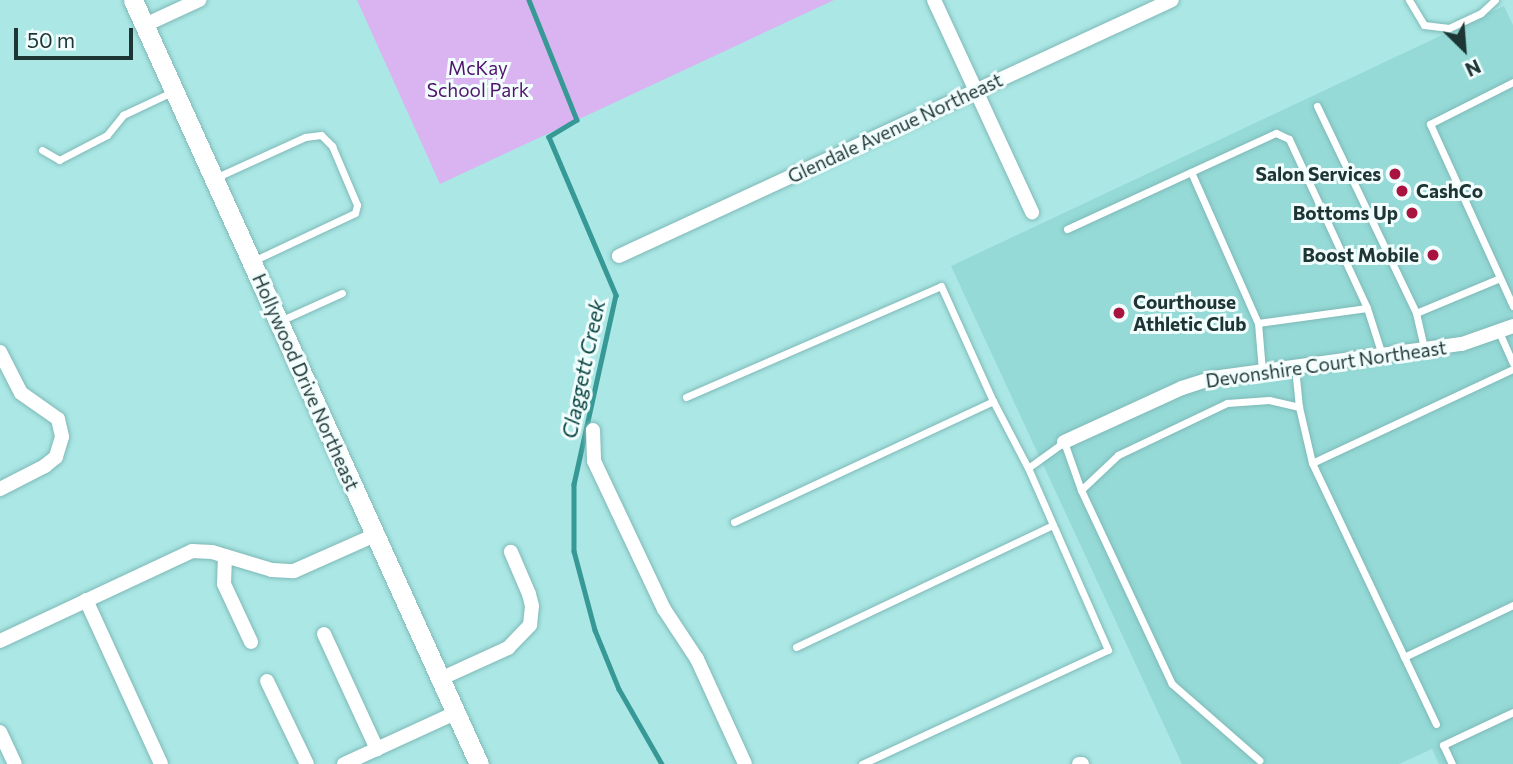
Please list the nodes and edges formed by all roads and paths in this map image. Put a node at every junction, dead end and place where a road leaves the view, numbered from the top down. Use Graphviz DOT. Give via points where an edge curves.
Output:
graph roads {
  1 [pos="133,0"];
  2 [pos="198,0"];
  3 [pos="933,0"];
  4 [pos="1172,0"];
  5 [pos="1409,0"];
  6 [pos="1492,1"];
  7 [pos="145,24"];
  8 [pos="1513,82"];
  9 [pos="174,90"];
  10 [pos="976,91"];
  11 [pos="1317,106"];
  12 [pos="42,150"];
  13 [pos="1191,172"];
  14 [pos="215,178"];
  15 [pos="1032,212"];
  16 [pos="1067,229"];
  17 [pos="619,256"];
  18 [pos="252,261"];
  19 [pos="1500,278"];
  20 [pos="342,293"];
  21 [pos="1513,306"];
  22 [pos="1367,308"];
  23 [pos="1416,313"];
  24 [pos="280,321"];
  25 [pos="1258,323"];
  26 [pos="1513,326"];
  27 [pos="1499,332"];
  28 [pos="1424,349"];
  29 [pos="0,352"];
  30 [pos="1382,355"];
  31 [pos="1513,363"];
  32 [pos="1295,367"];
  33 [pos="1513,369"];
  34 [pos="1262,372"];
  35 [pos="686,397"];
  36 [pos="993,401"];
  37 [pos="1299,407"];
  38 [pos="593,430"];
  39 [pos="1064,442"];
  40 [pos="1312,463"];
  41 [pos="1028,468"];
  42 [pos="0,489"];
  43 [pos="1081,491"];
  44 [pos="734,522"];
  45 [pos="1053,525"];
  46 [pos="375,535"];
  47 [pos="511,552"];
  48 [pos="225,556"];
  49 [pos="86,600"];
  50 [pos="1513,605"];
  51 [pos="324,634"];
  52 [pos="0,641"];
  53 [pos="251,642"];
  54 [pos="796,647"];
  55 [pos="1404,657"];
  56 [pos="440,679"];
  57 [pos="267,681"];
  58 [pos="1513,712"];
  59 [pos="455,713"];
  60 [pos="1436,724"];
  61 [pos="0,732"];
  62 [pos="377,749"];
  63 [pos="1259,760"];
  64 [pos="15,764"];
  65 [pos="161,764"];
  66 [pos="307,764"];
  67 [pos="344,764"];
  68 [pos="478,764"];
  69 [pos="745,764"];
  70 [pos="862,764"];
  71 [pos="1452,764"];
  1 -- 7 [label="street, Hollywood Drive Northeast"];
  2 -- 7 [label="street"];
  3 -- 10 [label="street"];
  4 -- 10 [label="street, Glendale Avenue Northeast"];
  5 -- 6 [label="lane" via="1424,25 1439,28 1454,27 1481,13"];
  7 -- 9 [label="street, Hollywood Drive Northeast"];
  8 -- 19 [label="lane" via="1430,124"];
  9 -- 12 [label="lane" via="123,114 114,130 100,141 59,160"];
  9 -- 14 [label="street, Hollywood Drive Northeast"];
  10 -- 15 [label="street"];
  10 -- 17 [label="street, Glendale Avenue Northeast"];
  11 -- 23 [label="lane"];
  13 -- 16 [label="lane"];
  13 -- 22 [label="lane" via="1276,133 1289,139"];
  13 -- 25 [label="lane"];
  14 -- 18 [label="street, Hollywood Drive Northeast"];
  14 -- 18 [label="lane" via="305,137 326,138 337,158 357,205 355,213"];
  18 -- 24 [label="street, Hollywood Drive Northeast"];
  19 -- 21 [label="lane"];
  19 -- 23 [label="lane"];
  20 -- 24 [label="lane"];
  22 -- 25 [label="lane"];
  22 -- 30 [label="lane"];
  23 -- 28 [label="lane"];
  24 -- 46 [label="street, Hollywood Drive Northeast"];
  25 -- 34 [label="lane"];
  26 -- 27 [label="street, Devonshire Court Northeast"];
  27 -- 28 [label="street, Devonshire Court Northeast" via="1462,344"];
  27 -- 31 [label="lane"];
  28 -- 30 [label="street, Devonshire Court Northeast"];
  29 -- 42 [label="street" via="21,393 58,419 62,437 56,457"];
  30 -- 32 [label="street, Devonshire Court Northeast"];
  32 -- 34 [label="street, Devonshire Court Northeast"];
  32 -- 37 [label="lane"];
  33 -- 40 [label="lane"];
  34 -- 39 [label="street, Devonshire Court Northeast" via="1213,378 1182,388"];
  35 -- 36 [label="lane" via="941,286"];
  36 -- 41 [label="lane"];
  36 -- 44 [label="lane"];
  37 -- 40 [label="lane"];
  37 -- 43 [label="lane" via="1269,400 1227,403 1118,455"];
  38 -- 69 [label="street" via="594,461 664,609 697,659"];
  39 -- 41 [label="lane"];
  39 -- 43 [label="lane"];
  40 -- 55 [label="lane"];
  41 -- 45 [label="lane"];
  43 -- 63 [label="lane" via="1172,684"];
  45 -- 54 [label="lane"];
  45 -- 70 [label="lane" via="1108,650"];
  46 -- 48 [label="street" via="294,571 272,570"];
  46 -- 56 [label="street, Hollywood Drive Northeast"];
  47 -- 56 [label="street" via="529,594 530,625 508,648"];
  48 -- 49 [label="street" via="192,551"];
  48 -- 53 [label="street" via="224,583"];
  49 -- 52 [label="street"];
  49 -- 65 [label="street"];
  50 -- 55 [label="lane"];
  51 -- 62 [label="street"];
  55 -- 60 [label="lane"];
  56 -- 59 [label="street, Hollywood Drive Northeast"];
  57 -- 66 [label="street"];
  58 -- 71 [label="lane" via="1443,744"];
  59 -- 62 [label="street"];
  59 -- 68 [label="street, Hollywood Drive Northeast"];
  61 -- 64 [label="street"];
  62 -- 67 [label="street"];
}
